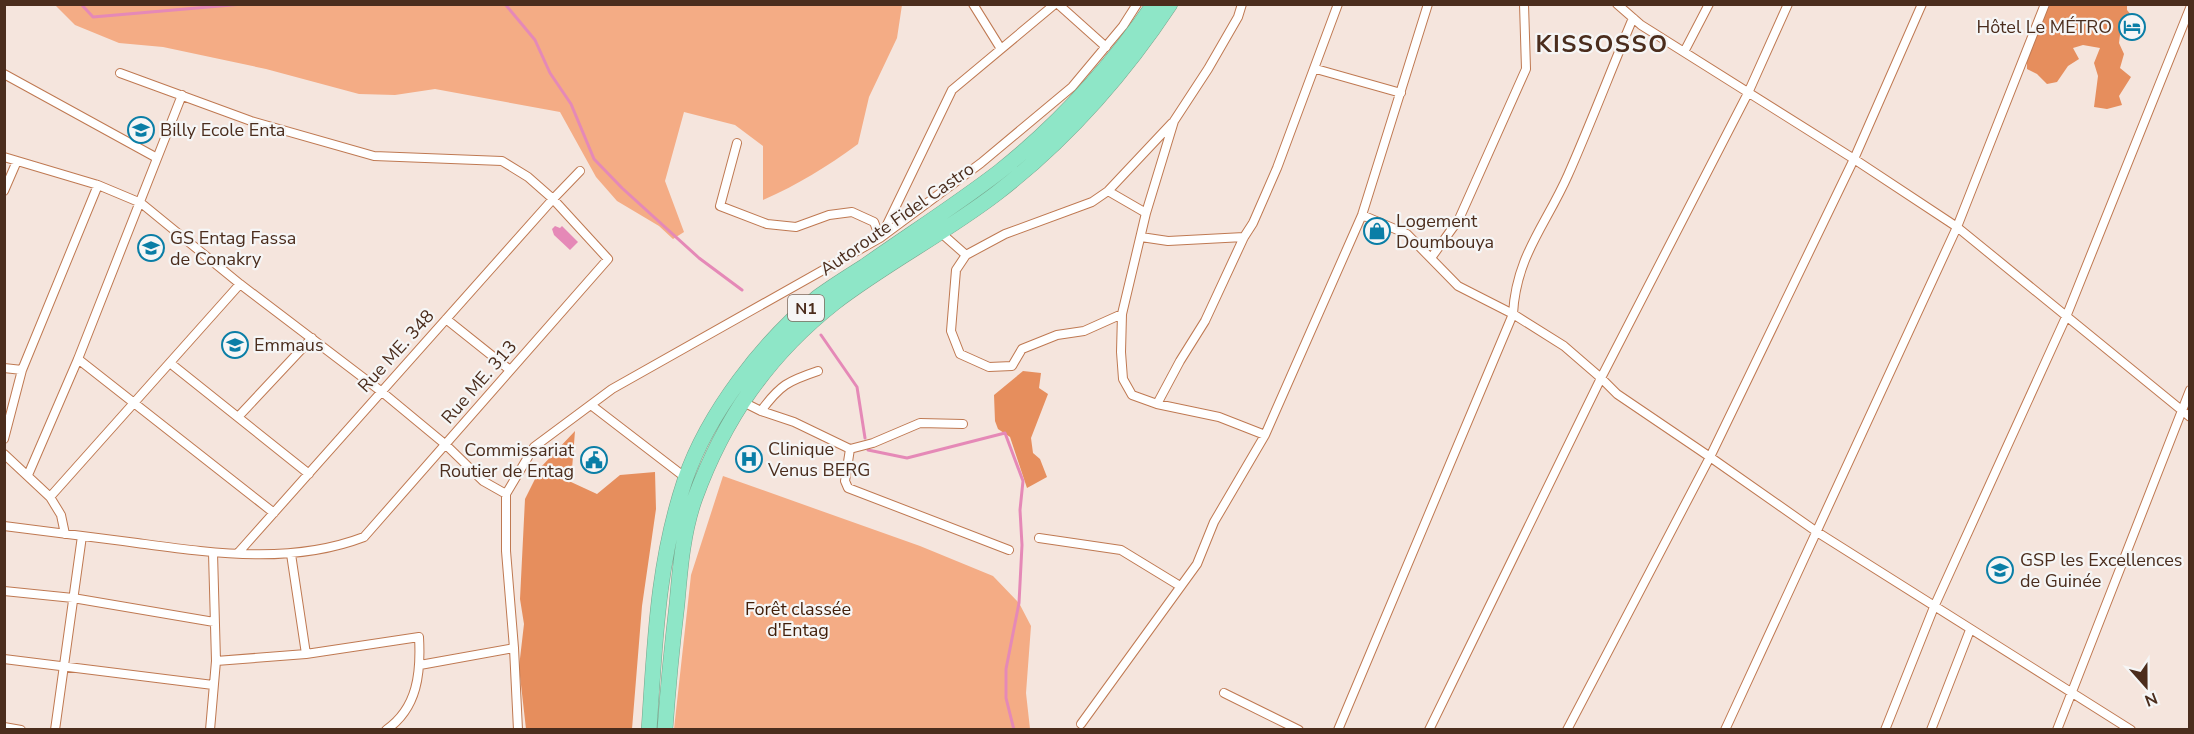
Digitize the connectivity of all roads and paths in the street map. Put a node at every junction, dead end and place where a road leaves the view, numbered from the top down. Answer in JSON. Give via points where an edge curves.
{"nodes":[{"id":1,"x":973,"y":4,"type":"edge"},
{"id":2,"x":1057,"y":4,"type":"edge"},
{"id":3,"x":1137,"y":4,"type":"edge"},
{"id":4,"x":1154,"y":4,"type":"edge"},
{"id":5,"x":1170,"y":4,"type":"edge"},
{"id":6,"x":1242,"y":4,"type":"edge"},
{"id":7,"x":1338,"y":4,"type":"edge"},
{"id":8,"x":1428,"y":4,"type":"edge"},
{"id":9,"x":1524,"y":4,"type":"edge"},
{"id":10,"x":1617,"y":4,"type":"edge"},
{"id":11,"x":1709,"y":4,"type":"edge"},
{"id":12,"x":1788,"y":4,"type":"edge"},
{"id":13,"x":1922,"y":4,"type":"edge"},
{"id":14,"x":2045,"y":4,"type":"edge"},
{"id":15,"x":2190,"y":8,"type":"edge"},
{"id":16,"x":1633,"y":18,"type":"junction"},
{"id":17,"x":1106,"y":47,"type":"junction"},
{"id":18,"x":1001,"y":49,"type":"junction"},
{"id":19,"x":1684,"y":52,"type":"junction"},
{"id":20,"x":1316,"y":69,"type":"junction"},
{"id":21,"x":120,"y":73,"type":"dead end"},
{"id":22,"x":4,"y":74,"type":"edge"},
{"id":23,"x":1401,"y":93,"type":"junction"},
{"id":24,"x":1748,"y":93,"type":"junction"},
{"id":25,"x":182,"y":95,"type":"junction"},
{"id":26,"x":1174,"y":121,"type":"junction"},
{"id":27,"x":737,"y":143,"type":"dead end"},
{"id":28,"x":4,"y":157,"type":"edge"},
{"id":29,"x":157,"y":158,"type":"junction"},
{"id":30,"x":1854,"y":159,"type":"junction"},
{"id":31,"x":16,"y":160,"type":"junction"},
{"id":32,"x":580,"y":171,"type":"dead end"},
{"id":33,"x":98,"y":185,"type":"junction"},
{"id":34,"x":4,"y":191,"type":"edge"},
{"id":35,"x":1108,"y":191,"type":"junction"},
{"id":36,"x":553,"y":200,"type":"junction"},
{"id":37,"x":141,"y":203,"type":"junction"},
{"id":38,"x":1146,"y":213,"type":"junction"},
{"id":39,"x":1362,"y":215,"type":"junction"},
{"id":40,"x":1957,"y":226,"type":"junction"},
{"id":41,"x":939,"y":232,"type":"junction"},
{"id":42,"x":1141,"y":237,"type":"junction"},
{"id":43,"x":1244,"y":237,"type":"junction"},
{"id":44,"x":884,"y":244,"type":"junction"},
{"id":45,"x":966,"y":255,"type":"junction"},
{"id":46,"x":1431,"y":258,"type":"junction"},
{"id":47,"x":240,"y":284,"type":"junction"},
{"id":48,"x":1122,"y":314,"type":"junction"},
{"id":49,"x":1513,"y":314,"type":"junction"},
{"id":50,"x":2066,"y":317,"type":"junction"},
{"id":51,"x":446,"y":320,"type":"junction"},
{"id":52,"x":312,"y":338,"type":"junction"},
{"id":53,"x":78,"y":359,"type":"junction"},
{"id":54,"x":170,"y":363,"type":"junction"},
{"id":55,"x":4,"y":368,"type":"edge"},
{"id":56,"x":22,"y":370,"type":"junction"},
{"id":57,"x":510,"y":370,"type":"junction"},
{"id":58,"x":818,"y":371,"type":"dead end"},
{"id":59,"x":1601,"y":378,"type":"junction"},
{"id":60,"x":2190,"y":390,"type":"edge"},
{"id":61,"x":382,"y":392,"type":"junction"},
{"id":62,"x":741,"y":401,"type":"junction"},
{"id":63,"x":134,"y":403,"type":"junction"},
{"id":64,"x":1157,"y":404,"type":"junction"},
{"id":65,"x":591,"y":405,"type":"junction"},
{"id":66,"x":761,"y":411,"type":"junction"},
{"id":67,"x":2182,"y":411,"type":"junction"},
{"id":68,"x":238,"y":417,"type":"junction"},
{"id":69,"x":2190,"y":417,"type":"edge"},
{"id":70,"x":963,"y":424,"type":"dead end"},
{"id":71,"x":1265,"y":435,"type":"junction"},
{"id":72,"x":4,"y":439,"type":"edge"},
{"id":73,"x":446,"y":445,"type":"junction"},
{"id":74,"x":850,"y":449,"type":"junction"},
{"id":75,"x":4,"y":454,"type":"edge"},
{"id":76,"x":1710,"y":457,"type":"junction"},
{"id":77,"x":309,"y":474,"type":"junction"},
{"id":78,"x":28,"y":475,"type":"junction"},
{"id":79,"x":686,"y":478,"type":"junction"},
{"id":80,"x":506,"y":494,"type":"junction"},
{"id":81,"x":50,"y":497,"type":"junction"},
{"id":82,"x":274,"y":513,"type":"junction"},
{"id":83,"x":4,"y":526,"type":"edge"},
{"id":84,"x":1816,"y":532,"type":"junction"},
{"id":85,"x":65,"y":534,"type":"junction"},
{"id":86,"x":82,"y":536,"type":"junction"},
{"id":87,"x":1039,"y":538,"type":"dead end"},
{"id":88,"x":1009,"y":550,"type":"dead end"},
{"id":89,"x":213,"y":553,"type":"junction"},
{"id":90,"x":238,"y":554,"type":"junction"},
{"id":91,"x":291,"y":554,"type":"junction"},
{"id":92,"x":1180,"y":586,"type":"junction"},
{"id":93,"x":4,"y":591,"type":"edge"},
{"id":94,"x":73,"y":598,"type":"junction"},
{"id":95,"x":1934,"y":607,"type":"junction"},
{"id":96,"x":214,"y":622,"type":"junction"},
{"id":97,"x":1970,"y":630,"type":"junction"},
{"id":98,"x":514,"y":648,"type":"junction"},
{"id":99,"x":306,"y":654,"type":"junction"},
{"id":100,"x":4,"y":659,"type":"edge"},
{"id":101,"x":216,"y":661,"type":"junction"},
{"id":102,"x":64,"y":665,"type":"junction"},
{"id":103,"x":420,"y":665,"type":"junction"},
{"id":104,"x":213,"y":685,"type":"junction"},
{"id":105,"x":1224,"y":693,"type":"dead end"},
{"id":106,"x":2070,"y":693,"type":"junction"},
{"id":107,"x":1081,"y":724,"type":"dead end"},
{"id":108,"x":4,"y":727,"type":"edge"},
{"id":109,"x":21,"y":729,"type":"edge"},
{"id":110,"x":55,"y":729,"type":"edge"},
{"id":111,"x":210,"y":729,"type":"edge"},
{"id":112,"x":387,"y":729,"type":"edge"},
{"id":113,"x":518,"y":729,"type":"edge"},
{"id":114,"x":650,"y":729,"type":"edge"},
{"id":115,"x":665,"y":729,"type":"edge"},
{"id":116,"x":1299,"y":729,"type":"edge"},
{"id":117,"x":1338,"y":729,"type":"edge"},
{"id":118,"x":1429,"y":729,"type":"edge"},
{"id":119,"x":1567,"y":729,"type":"edge"},
{"id":120,"x":1725,"y":729,"type":"edge"},
{"id":121,"x":1885,"y":729,"type":"edge"},
{"id":122,"x":1931,"y":729,"type":"edge"},
{"id":123,"x":2057,"y":729,"type":"edge"},
{"id":124,"x":2131,"y":729,"type":"edge"}],
"edges":[{"from":1,"to":18,"type":"street"},
{"from":2,"to":17,"type":"street"},
{"from":2,"to":18,"type":"street"},
{"from":3,"to":17,"type":"street"},
{"from":4,"to":44,"type":"highway","name":"Autoroute Fidel Castro","number":"N1","via":[[1093,84],[1037,139],[998,173]]},
{"from":5,"to":41,"type":"highway","name":"Autoroute Fidel Castro","number":"N1","via":[[1131,59],[1054,144],[995,194]]},
{"from":6,"to":26,"type":"street","via":[[1208,69]]},
{"from":7,"to":20,"type":"street"},
{"from":8,"to":23,"type":"street"},
{"from":9,"to":46,"type":"street","via":[[1526,69],[1459,219]]},
{"from":10,"to":16,"type":"street"},
{"from":11,"to":19,"type":"street"},
{"from":12,"to":24,"type":"street"},
{"from":13,"to":30,"type":"street"},
{"from":14,"to":40,"type":"street"},
{"from":15,"to":50,"type":"street"},
{"from":16,"to":19,"type":"street"},
{"from":16,"to":49,"type":"street","via":[[1567,177],[1525,255]]},
{"from":17,"to":44,"type":"street","via":[[1065,94]]},
{"from":18,"to":44,"type":"street","via":[[952,90]]},
{"from":19,"to":24,"type":"street"},
{"from":20,"to":23,"type":"street"},
{"from":20,"to":43,"type":"street","via":[[1277,168]]},
{"from":21,"to":25,"type":"street"},
{"from":22,"to":29,"type":"street"},
{"from":23,"to":39,"type":"street"},
{"from":24,"to":30,"type":"street"},
{"from":24,"to":59,"type":"street"},
{"from":25,"to":29,"type":"street"},
{"from":25,"to":36,"type":"street","via":[[251,121],[374,156],[501,161],[528,177]]},
{"from":26,"to":35,"type":"street"},
{"from":26,"to":38,"type":"street"},
{"from":27,"to":44,"type":"street","via":[[720,206],[767,224],[796,227],[829,215],[852,212],[874,222]]},
{"from":28,"to":31,"type":"street"},
{"from":29,"to":37,"type":"street"},
{"from":30,"to":40,"type":"street"},
{"from":30,"to":76,"type":"street"},
{"from":31,"to":33,"type":"street"},
{"from":31,"to":34,"type":"street"},
{"from":32,"to":36,"type":"street","name":"Rue ME. 348"},
{"from":33,"to":37,"type":"street"},
{"from":33,"to":56,"type":"street"},
{"from":35,"to":38,"type":"street"},
{"from":35,"to":45,"type":"street","via":[[1092,202],[1005,234]]},
{"from":36,"to":51,"type":"street","name":"Rue ME. 348"},
{"from":36,"to":57,"type":"street","name":"Rue ME. 313","via":[[608,259]]},
{"from":37,"to":47,"type":"street"},
{"from":37,"to":53,"type":"street"},
{"from":38,"to":42,"type":"street"},
{"from":39,"to":46,"type":"street","via":[[1407,234]]},
{"from":39,"to":71,"type":"street"},
{"from":40,"to":50,"type":"street"},
{"from":40,"to":84,"type":"street"},
{"from":41,"to":45,"type":"street"},
{"from":41,"to":62,"type":"highway","name":"Autoroute Fidel Castro","number":"N1","via":[[818,318],[760,375]]},
{"from":42,"to":43,"type":"street","via":[[1168,241]]},
{"from":42,"to":48,"type":"street"},
{"from":43,"to":64,"type":"street","via":[[1205,321]]},
{"from":44,"to":65,"type":"street","via":[[612,389]]},
{"from":44,"to":79,"type":"highway","name":"Autoroute Fidel Castro","number":"N1","via":[[768,345],[707,432]]},
{"from":45,"to":48,"type":"street","via":[[956,270],[951,331],[960,354],[989,367],[1012,366],[1022,349],[1058,335],[1084,331]]},
{"from":46,"to":49,"type":"street","via":[[1458,286]]},
{"from":47,"to":52,"type":"street"},
{"from":47,"to":54,"type":"street"},
{"from":48,"to":64,"type":"street","via":[[1123,379],[1132,395]]},
{"from":49,"to":59,"type":"street","via":[[1563,346]]},
{"from":49,"to":117,"type":"street"},
{"from":50,"to":67,"type":"street"},
{"from":50,"to":95,"type":"street"},
{"from":51,"to":57,"type":"street"},
{"from":51,"to":61,"type":"street","name":"Rue ME. 348"},
{"from":52,"to":61,"type":"street"},
{"from":52,"to":68,"type":"street"},
{"from":53,"to":63,"type":"street"},
{"from":53,"to":78,"type":"street"},
{"from":54,"to":63,"type":"street"},
{"from":54,"to":68,"type":"street"},
{"from":55,"to":56,"type":"street"},
{"from":56,"to":72,"type":"street"},
{"from":57,"to":73,"type":"street","name":"Rue ME. 313"},
{"from":58,"to":66,"type":"street","via":[[776,391]]},
{"from":59,"to":76,"type":"street","via":[[1617,394]]},
{"from":59,"to":118,"type":"street"},
{"from":60,"to":67,"type":"street"},
{"from":61,"to":73,"type":"street"},
{"from":61,"to":77,"type":"street","name":"Rue ME. 348"},
{"from":62,"to":66,"type":"street"},
{"from":62,"to":115,"type":"highway","name":"Autoroute Fidel Castro","number":"N1","via":[[716,448],[694,501],[687,530]]},
{"from":63,"to":81,"type":"street"},
{"from":63,"to":82,"type":"street"},
{"from":64,"to":71,"type":"street","via":[[1219,417]]},
{"from":65,"to":79,"type":"street"},
{"from":65,"to":80,"type":"street","via":[[534,447]]},
{"from":66,"to":74,"type":"street"},
{"from":67,"to":69,"type":"street"},
{"from":67,"to":106,"type":"street"},
{"from":68,"to":77,"type":"street"},
{"from":70,"to":74,"type":"street","via":[[920,423]]},
{"from":71,"to":92,"type":"street","via":[[1214,522],[1197,564]]},
{"from":73,"to":80,"type":"street","via":[[483,481]]},
{"from":73,"to":91,"type":"street","name":"Rue ME. 313","via":[[364,537]]},
{"from":74,"to":88,"type":"street","via":[[845,481],[848,488]]},
{"from":75,"to":78,"type":"street"},
{"from":76,"to":84,"type":"street"},
{"from":76,"to":119,"type":"street"},
{"from":77,"to":82,"type":"street","name":"Rue ME. 348"},
{"from":78,"to":81,"type":"street"},
{"from":79,"to":114,"type":"highway","name":"Autoroute Fidel Castro","number":"N1","via":[[668,538],[659,595]]},
{"from":80,"to":98,"type":"street"},
{"from":81,"to":85,"type":"street","via":[[61,515]]},
{"from":82,"to":90,"type":"street","name":"Rue ME. 348"},
{"from":83,"to":85,"type":"street","name":"Rue ME. 313"},
{"from":84,"to":95,"type":"street"},
{"from":84,"to":120,"type":"street"},
{"from":85,"to":86,"type":"street","name":"Rue ME. 313"},
{"from":86,"to":89,"type":"street","name":"Rue ME. 313"},
{"from":86,"to":94,"type":"street"},
{"from":87,"to":92,"type":"street","via":[[1121,550]]},
{"from":89,"to":90,"type":"street","name":"Rue ME. 313"},
{"from":89,"to":96,"type":"street"},
{"from":90,"to":91,"type":"street","name":"Rue ME. 313"},
{"from":91,"to":99,"type":"street"},
{"from":92,"to":107,"type":"street"},
{"from":93,"to":94,"type":"street"},
{"from":94,"to":96,"type":"street"},
{"from":94,"to":102,"type":"street"},
{"from":95,"to":97,"type":"street"},
{"from":95,"to":121,"type":"street"},
{"from":96,"to":101,"type":"street"},
{"from":97,"to":106,"type":"street"},
{"from":97,"to":122,"type":"street"},
{"from":98,"to":103,"type":"street"},
{"from":98,"to":113,"type":"street"},
{"from":99,"to":101,"type":"street"},
{"from":99,"to":103,"type":"street","via":[[419,637]]},
{"from":100,"to":102,"type":"street"},
{"from":101,"to":104,"type":"street"},
{"from":102,"to":104,"type":"street"},
{"from":102,"to":110,"type":"street"},
{"from":103,"to":112,"type":"street","via":[[416,690],[398,722]]},
{"from":104,"to":111,"type":"street"},
{"from":105,"to":116,"type":"street"},
{"from":106,"to":123,"type":"street"},
{"from":106,"to":124,"type":"street"},
{"from":108,"to":109,"type":"street"}]}
